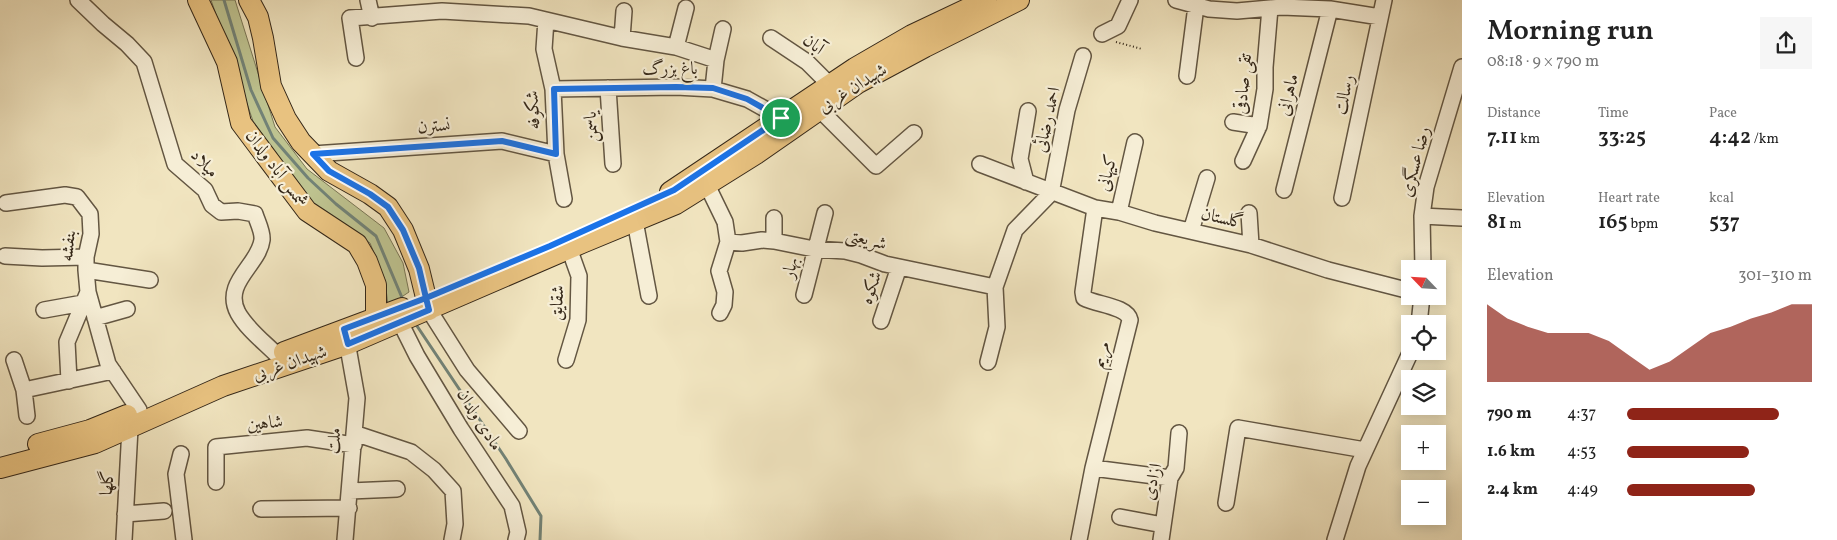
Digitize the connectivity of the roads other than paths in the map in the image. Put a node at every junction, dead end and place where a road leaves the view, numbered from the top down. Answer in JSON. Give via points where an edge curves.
{"nodes":[{"id":1,"x":78,"y":0,"type":"edge"},
{"id":2,"x":198,"y":0,"type":"edge"},
{"id":3,"x":249,"y":0,"type":"edge"},
{"id":4,"x":368,"y":0,"type":"edge"},
{"id":5,"x":986,"y":0,"type":"edge"},
{"id":6,"x":1019,"y":0,"type":"edge"},
{"id":7,"x":1130,"y":0,"type":"edge"},
{"id":8,"x":1176,"y":0,"type":"edge"},
{"id":9,"x":1384,"y":0,"type":"edge"},
{"id":10,"x":1196,"y":6,"type":"junction"},
{"id":11,"x":686,"y":8,"type":"dead end"},
{"id":12,"x":1270,"y":8,"type":"junction"},
{"id":13,"x":1330,"y":9,"type":"junction"},
{"id":14,"x":624,"y":11,"type":"dead end"},
{"id":15,"x":1380,"y":17,"type":"junction"},
{"id":16,"x":372,"y":18,"type":"junction"},
{"id":17,"x":546,"y":20,"type":"junction"},
{"id":18,"x":723,"y":29,"type":"dead end"},
{"id":19,"x":1102,"y":34,"type":"dead end"},
{"id":20,"x":622,"y":38,"type":"junction"},
{"id":21,"x":771,"y":38,"type":"dead end"},
{"id":22,"x":676,"y":48,"type":"junction"},
{"id":23,"x":1083,"y":56,"type":"dead end"},
{"id":24,"x":356,"y":58,"type":"dead end"},
{"id":25,"x":716,"y":60,"type":"junction"},
{"id":26,"x":1462,"y":67,"type":"edge"},
{"id":27,"x":1187,"y":76,"type":"dead end"},
{"id":28,"x":830,"y":85,"type":"junction"},
{"id":29,"x":608,"y":88,"type":"junction"},
{"id":30,"x":713,"y":88,"type":"junction"},
{"id":31,"x":554,"y":89,"type":"junction"},
{"id":32,"x":820,"y":110,"type":"junction"},
{"id":33,"x":1028,"y":111,"type":"dead end"},
{"id":34,"x":781,"y":118,"type":"junction"},
{"id":35,"x":1233,"y":122,"type":"dead end"},
{"id":36,"x":1259,"y":126,"type":"junction"},
{"id":37,"x":914,"y":133,"type":"dead end"},
{"id":38,"x":1135,"y":142,"type":"dead end"},
{"id":39,"x":313,"y":154,"type":"junction"},
{"id":40,"x":556,"y":154,"type":"junction"},
{"id":41,"x":1244,"y":161,"type":"dead end"},
{"id":42,"x":613,"y":164,"type":"dead end"},
{"id":43,"x":980,"y":164,"type":"dead end"},
{"id":44,"x":1207,"y":178,"type":"dead end"},
{"id":45,"x":1026,"y":182,"type":"junction"},
{"id":46,"x":707,"y":185,"type":"junction"},
{"id":47,"x":1284,"y":190,"type":"dead end"},
{"id":48,"x":1051,"y":193,"type":"junction"},
{"id":49,"x":564,"y":198,"type":"dead end"},
{"id":50,"x":1342,"y":198,"type":"dead end"},
{"id":51,"x":6,"y":203,"type":"dead end"},
{"id":52,"x":1095,"y":208,"type":"junction"},
{"id":53,"x":1119,"y":212,"type":"junction"},
{"id":54,"x":825,"y":213,"type":"dead end"},
{"id":55,"x":1249,"y":214,"type":"dead end"},
{"id":56,"x":1422,"y":216,"type":"junction"},
{"id":57,"x":774,"y":218,"type":"dead end"},
{"id":58,"x":1462,"y":218,"type":"edge"},
{"id":59,"x":635,"y":221,"type":"junction"},
{"id":60,"x":1191,"y":231,"type":"junction"},
{"id":61,"x":774,"y":241,"type":"junction"},
{"id":62,"x":728,"y":242,"type":"junction"},
{"id":63,"x":1251,"y":245,"type":"junction"},
{"id":64,"x":569,"y":248,"type":"junction"},
{"id":65,"x":814,"y":249,"type":"junction"},
{"id":66,"x":4,"y":256,"type":"dead end"},
{"id":67,"x":1423,"y":260,"type":"edge"},
{"id":68,"x":86,"y":264,"type":"junction"},
{"id":69,"x":899,"y":267,"type":"junction"},
{"id":70,"x":150,"y":280,"type":"dead end"},
{"id":71,"x":995,"y":286,"type":"junction"},
{"id":72,"x":1401,"y":289,"type":"edge"},
{"id":73,"x":804,"y":295,"type":"dead end"},
{"id":74,"x":649,"y":296,"type":"dead end"},
{"id":75,"x":86,"y":298,"type":"junction"},
{"id":76,"x":428,"y":304,"type":"junction"},
{"id":77,"x":44,"y":310,"type":"dead end"},
{"id":78,"x":127,"y":310,"type":"dead end"},
{"id":79,"x":720,"y":313,"type":"dead end"},
{"id":80,"x":376,"y":317,"type":"junction"},
{"id":81,"x":95,"y":318,"type":"junction"},
{"id":82,"x":881,"y":321,"type":"dead end"},
{"id":83,"x":400,"y":322,"type":"junction"},
{"id":84,"x":346,"y":337,"type":"junction"},
{"id":85,"x":277,"y":355,"type":"junction"},
{"id":86,"x":14,"y":360,"type":"dead end"},
{"id":87,"x":566,"y":360,"type":"dead end"},
{"id":88,"x":1407,"y":360,"type":"edge"},
{"id":89,"x":988,"y":362,"type":"dead end"},
{"id":90,"x":113,"y":371,"type":"junction"},
{"id":91,"x":69,"y":381,"type":"junction"},
{"id":92,"x":24,"y":390,"type":"junction"},
{"id":93,"x":139,"y":410,"type":"junction"},
{"id":94,"x":27,"y":416,"type":"dead end"},
{"id":95,"x":130,"y":428,"type":"junction"},
{"id":96,"x":518,"y":431,"type":"dead end"},
{"id":97,"x":1179,"y":433,"type":"dead end"},
{"id":98,"x":354,"y":439,"type":"junction"},
{"id":99,"x":1365,"y":450,"type":"junction"},
{"id":100,"x":0,"y":454,"type":"edge"},
{"id":101,"x":181,"y":454,"type":"dead end"},
{"id":102,"x":0,"y":468,"type":"edge"},
{"id":103,"x":1093,"y":468,"type":"junction"},
{"id":104,"x":1170,"y":478,"type":"junction"},
{"id":105,"x":216,"y":482,"type":"dead end"},
{"id":106,"x":397,"y":489,"type":"dead end"},
{"id":107,"x":350,"y":491,"type":"junction"},
{"id":108,"x":1226,"y":503,"type":"dead end"},
{"id":109,"x":348,"y":508,"type":"junction"},
{"id":110,"x":262,"y":509,"type":"dead end"},
{"id":111,"x":164,"y":512,"type":"dead end"},
{"id":112,"x":125,"y":514,"type":"junction"},
{"id":113,"x":1120,"y":517,"type":"dead end"},
{"id":114,"x":1162,"y":532,"type":"edge"},
{"id":115,"x":124,"y":540,"type":"edge"},
{"id":116,"x":184,"y":540,"type":"edge"},
{"id":117,"x":345,"y":540,"type":"edge"},
{"id":118,"x":452,"y":540,"type":"edge"},
{"id":119,"x":516,"y":540,"type":"edge"},
{"id":120,"x":1079,"y":540,"type":"edge"},
{"id":121,"x":1336,"y":540,"type":"edge"}],
"edges":[{"from":1,"to":85,"type":"street","name":"میلاد","via":[[144,62],[175,164],[205,190],[212,205],[221,212],[255,214],[262,238],[257,256],[240,278],[234,295],[237,311],[245,324]]},
{"from":2,"to":80,"type":"main road","name":"شمس آباد ولدان","via":[[227,62],[241,123],[307,211],[357,244],[376,285]]},
{"from":3,"to":39,"type":"main road","via":[[258,17],[271,86],[286,119]]},
{"from":4,"to":16,"type":"street"},
{"from":5,"to":28,"type":"main road","name":"شهیدان غربی","via":[[912,35]]},
{"from":6,"to":32,"type":"main road","name":"شهیدان غربی","via":[[858,83]]},
{"from":7,"to":19,"type":"street","via":[[1118,26]]},
{"from":8,"to":10,"type":"street"},
{"from":9,"to":15,"type":"street","name":"رسالت"},
{"from":10,"to":12,"type":"street","via":[[1237,11]]},
{"from":10,"to":27,"type":"street"},
{"from":11,"to":22,"type":"street"},
{"from":12,"to":13,"type":"street"},
{"from":12,"to":36,"type":"street","name":"تقی صادقی","via":[[1265,89]]},
{"from":13,"to":15,"type":"street"},
{"from":13,"to":47,"type":"street","name":"ماهرانی"},
{"from":14,"to":20,"type":"street"},
{"from":15,"to":50,"type":"street","name":"رسالت"},
{"from":16,"to":17,"type":"street","via":[[442,11]]},
{"from":16,"to":24,"type":"street","via":[[350,18]]},
{"from":17,"to":20,"type":"street"},
{"from":17,"to":31,"type":"street","name":"شکوفه","via":[[544,49]]},
{"from":18,"to":25,"type":"street"},
{"from":20,"to":22,"type":"street"},
{"from":21,"to":28,"type":"street","name":"آبان","via":[[807,62]]},
{"from":22,"to":25,"type":"street"},
{"from":23,"to":48,"type":"street","name":"احمد رضائی","via":[[1067,110]]},
{"from":25,"to":30,"type":"street"},
{"from":26,"to":56,"type":"street","name":"رضا عسگری","via":[[1426,187]]},
{"from":28,"to":34,"type":"main road","name":"شهیدان غربی"},
{"from":29,"to":30,"type":"street","name":"باغ بزرگ"},
{"from":29,"to":31,"type":"street","name":"باغ بزرگ"},
{"from":29,"to":42,"type":"street","name":"یاسمن"},
{"from":30,"to":34,"type":"street","name":"باغ بزرگ","via":[[747,99]]},
{"from":31,"to":40,"type":"street","name":"شکوفه"},
{"from":32,"to":37,"type":"street","via":[[876,166]]},
{"from":32,"to":46,"type":"main road","name":"شهیدان غربی"},
{"from":33,"to":45,"type":"street","via":[[1020,159]]},
{"from":34,"to":76,"type":"main road","name":"شهیدان غربی","via":[[674,190]]},
{"from":35,"to":36,"type":"street"},
{"from":36,"to":41,"type":"street","name":"تقی صادقی"},
{"from":38,"to":53,"type":"street","name":"کیهانی"},
{"from":39,"to":40,"type":"street","name":"نسترن","via":[[502,141]]},
{"from":39,"to":76,"type":"main road","via":[[329,171],[388,207],[403,230],[419,268]]},
{"from":40,"to":49,"type":"street","name":"شکوفه"},
{"from":43,"to":45,"type":"street","name":"گلستان"},
{"from":44,"to":60,"type":"street"},
{"from":45,"to":48,"type":"street","name":"گلستان"},
{"from":46,"to":59,"type":"main road","name":"شهیدان غربی","via":[[676,204]]},
{"from":46,"to":62,"type":"street","via":[[725,222]]},
{"from":48,"to":52,"type":"street","name":"گلستان"},
{"from":48,"to":71,"type":"street","via":[[1015,230]]},
{"from":51,"to":68,"type":"street","name":"بنفشه","via":[[65,195],[77,197],[90,214],[91,234]]},
{"from":52,"to":53,"type":"street","name":"گلستان"},
{"from":52,"to":103,"type":"street","name":"مریم","via":[[1084,298],[1122,310],[1130,320]]},
{"from":53,"to":60,"type":"street","name":"گلستان"},
{"from":54,"to":65,"type":"street","name":"بهار"},
{"from":55,"to":63,"type":"street"},
{"from":56,"to":58,"type":"street"},
{"from":56,"to":67,"type":"street","name":"رضا عسگری"},
{"from":57,"to":61,"type":"street"},
{"from":59,"to":64,"type":"main road","name":"شهیدان غربی"},
{"from":59,"to":74,"type":"street"},
{"from":60,"to":63,"type":"street","name":"گلستان"},
{"from":61,"to":62,"type":"street","name":"شریعتی"},
{"from":61,"to":65,"type":"street","name":"شریعتی"},
{"from":62,"to":79,"type":"street","via":[[719,271],[725,292]]},
{"from":63,"to":72,"type":"street","name":"گلستان"},
{"from":64,"to":76,"type":"main road","name":"شهیدان غربی"},
{"from":64,"to":87,"type":"street","name":"شقایق","via":[[579,276],[578,320]]},
{"from":65,"to":69,"type":"street","name":"شریعتی","via":[[861,255]]},
{"from":65,"to":73,"type":"street","name":"بهار"},
{"from":66,"to":68,"type":"street"},
{"from":68,"to":70,"type":"street"},
{"from":68,"to":75,"type":"street","name":"بنفشه"},
{"from":69,"to":71,"type":"street","name":"شریعتی"},
{"from":69,"to":82,"type":"street","name":"شکوه"},
{"from":71,"to":89,"type":"street","via":[[997,327]]},
{"from":75,"to":77,"type":"street"},
{"from":75,"to":81,"type":"street","name":"بنفشه"},
{"from":75,"to":91,"type":"street","via":[[66,342]]},
{"from":76,"to":80,"type":"main road","name":"شهیدان غربی"},
{"from":76,"to":83,"type":"main road","name":"شهیدان غربی"},
{"from":76,"to":96,"type":"street","via":[[467,370]]},
{"from":78,"to":81,"type":"street"},
{"from":80,"to":84,"type":"main road","name":"شهیدان غربی"},
{"from":81,"to":90,"type":"street","name":"بنفشه"},
{"from":83,"to":84,"type":"main road","name":"شهیدان غربی"},
{"from":83,"to":119,"type":"street","name":"مادی ولدان","via":[[461,429],[512,506],[518,532]]},
{"from":84,"to":85,"type":"main road","name":"شهیدان غربی"},
{"from":84,"to":95,"type":"main road","name":"شهیدان غربی","via":[[223,386]]},
{"from":84,"to":98,"type":"street","name":"ملت","via":[[357,398]]},
{"from":85,"to":93,"type":"main road","name":"شهیدان غربی"},
{"from":86,"to":92,"type":"street"},
{"from":88,"to":99,"type":"street"},
{"from":90,"to":91,"type":"street"},
{"from":90,"to":93,"type":"street","name":"بنفشه"},
{"from":91,"to":92,"type":"street"},
{"from":92,"to":94,"type":"street"},
{"from":93,"to":100,"type":"main road","name":"شهیدان غربی","via":[[90,430]]},
{"from":95,"to":102,"type":"main road","name":"شهیدان غربی","via":[[95,443]]},
{"from":95,"to":112,"type":"street","name":"گلها"},
{"from":97,"to":104,"type":"street","name":"ازادی","via":[[1176,468]]},
{"from":98,"to":105,"type":"street","name":"شاهین","via":[[307,438],[216,448]]},
{"from":98,"to":107,"type":"street","name":"ملت"},
{"from":98,"to":118,"type":"street","via":[[411,452],[434,470],[453,491],[455,524]]},
{"from":99,"to":108,"type":"street","via":[[1238,428]]},
{"from":99,"to":121,"type":"street"},
{"from":101,"to":116,"type":"street","via":[[176,474]]},
{"from":103,"to":104,"type":"street"},
{"from":103,"to":120,"type":"street","name":"مریم"},
{"from":104,"to":114,"type":"street","name":"ازادی"},
{"from":106,"to":107,"type":"street"},
{"from":107,"to":109,"type":"street","name":"ملت"},
{"from":109,"to":110,"type":"street"},
{"from":109,"to":117,"type":"street","name":"ملت"},
{"from":111,"to":112,"type":"street"},
{"from":112,"to":115,"type":"street","name":"گلها"},
{"from":113,"to":114,"type":"street"}]}
